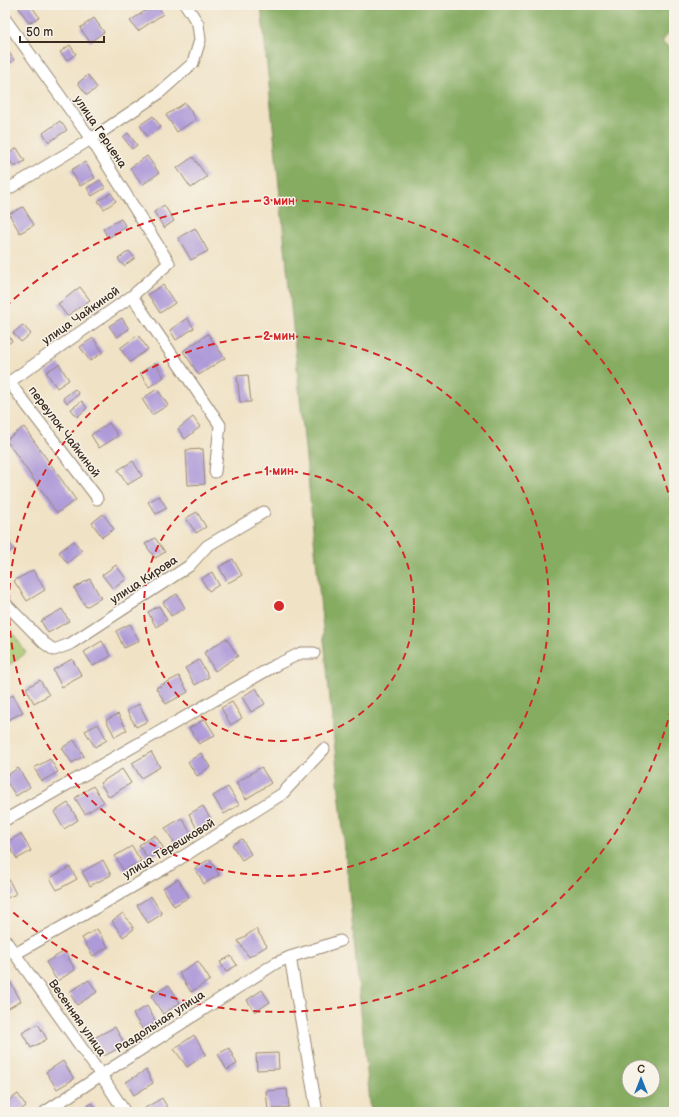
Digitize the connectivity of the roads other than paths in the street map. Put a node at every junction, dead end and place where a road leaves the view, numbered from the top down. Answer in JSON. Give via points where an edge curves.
{"nodes":[{"id":1,"x":186,"y":5,"type":"edge"},
{"id":2,"x":5,"y":19,"type":"edge"},
{"id":3,"x":91,"y":140,"type":"junction"},
{"id":4,"x":5,"y":191,"type":"edge"},
{"id":5,"x":169,"y":263,"type":"joint"},
{"id":6,"x":132,"y":296,"type":"junction"},
{"id":7,"x":7,"y":384,"type":"edge"},
{"id":8,"x":215,"y":472,"type":"dead end"},
{"id":9,"x":97,"y":499,"type":"dead end"},
{"id":10,"x":264,"y":512,"type":"dead end"},
{"id":11,"x":6,"y":606,"type":"edge"},
{"id":12,"x":314,"y":653,"type":"dead end"},
{"id":13,"x":324,"y":749,"type":"dead end"},
{"id":14,"x":5,"y":820,"type":"edge"},
{"id":15,"x":5,"y":940,"type":"edge"},
{"id":16,"x":340,"y":941,"type":"dead end"},
{"id":17,"x":15,"y":954,"type":"junction"},
{"id":18,"x":290,"y":957,"type":"junction"},
{"id":19,"x":101,"y":1075,"type":"junction"},
{"id":20,"x":46,"y":1112,"type":"edge"},
{"id":21,"x":125,"y":1112,"type":"edge"},
{"id":22,"x":317,"y":1112,"type":"edge"}],
"edges":[{"from":1,"to":3,"type":"street","via":[[198,24],[200,40],[193,63],[158,94]]},
{"from":2,"to":3,"type":"street","name":"улица Герцена"},
{"from":3,"to":4,"type":"street"},
{"from":3,"to":5,"type":"street","name":"улица Герцена"},
{"from":5,"to":6,"type":"street","name":"улица Чайкиной"},
{"from":6,"to":7,"type":"street","name":"улица Чайкиной"},
{"from":6,"to":8,"type":"street","via":[[220,425]]},
{"from":7,"to":9,"type":"street","name":"переулок Чайкиной"},
{"from":10,"to":11,"type":"street","name":"улица Кирова","via":[[207,546],[189,566],[70,644],[54,650]]},
{"from":12,"to":14,"type":"street","via":[[301,653],[276,665]]},
{"from":13,"to":17,"type":"street","name":"улица Терешковой","via":[[282,794],[165,868]]},
{"from":15,"to":17,"type":"street","name":"Весенняя улица"},
{"from":16,"to":18,"type":"street","name":"Раздольная улица"},
{"from":17,"to":19,"type":"street","name":"Весенняя улица"},
{"from":18,"to":19,"type":"street","name":"Раздольная улица","via":[[276,962]]},
{"from":18,"to":22,"type":"street"},
{"from":19,"to":20,"type":"street","name":"Раздольная улица"},
{"from":19,"to":21,"type":"street","name":"Весенняя улица"}]}
